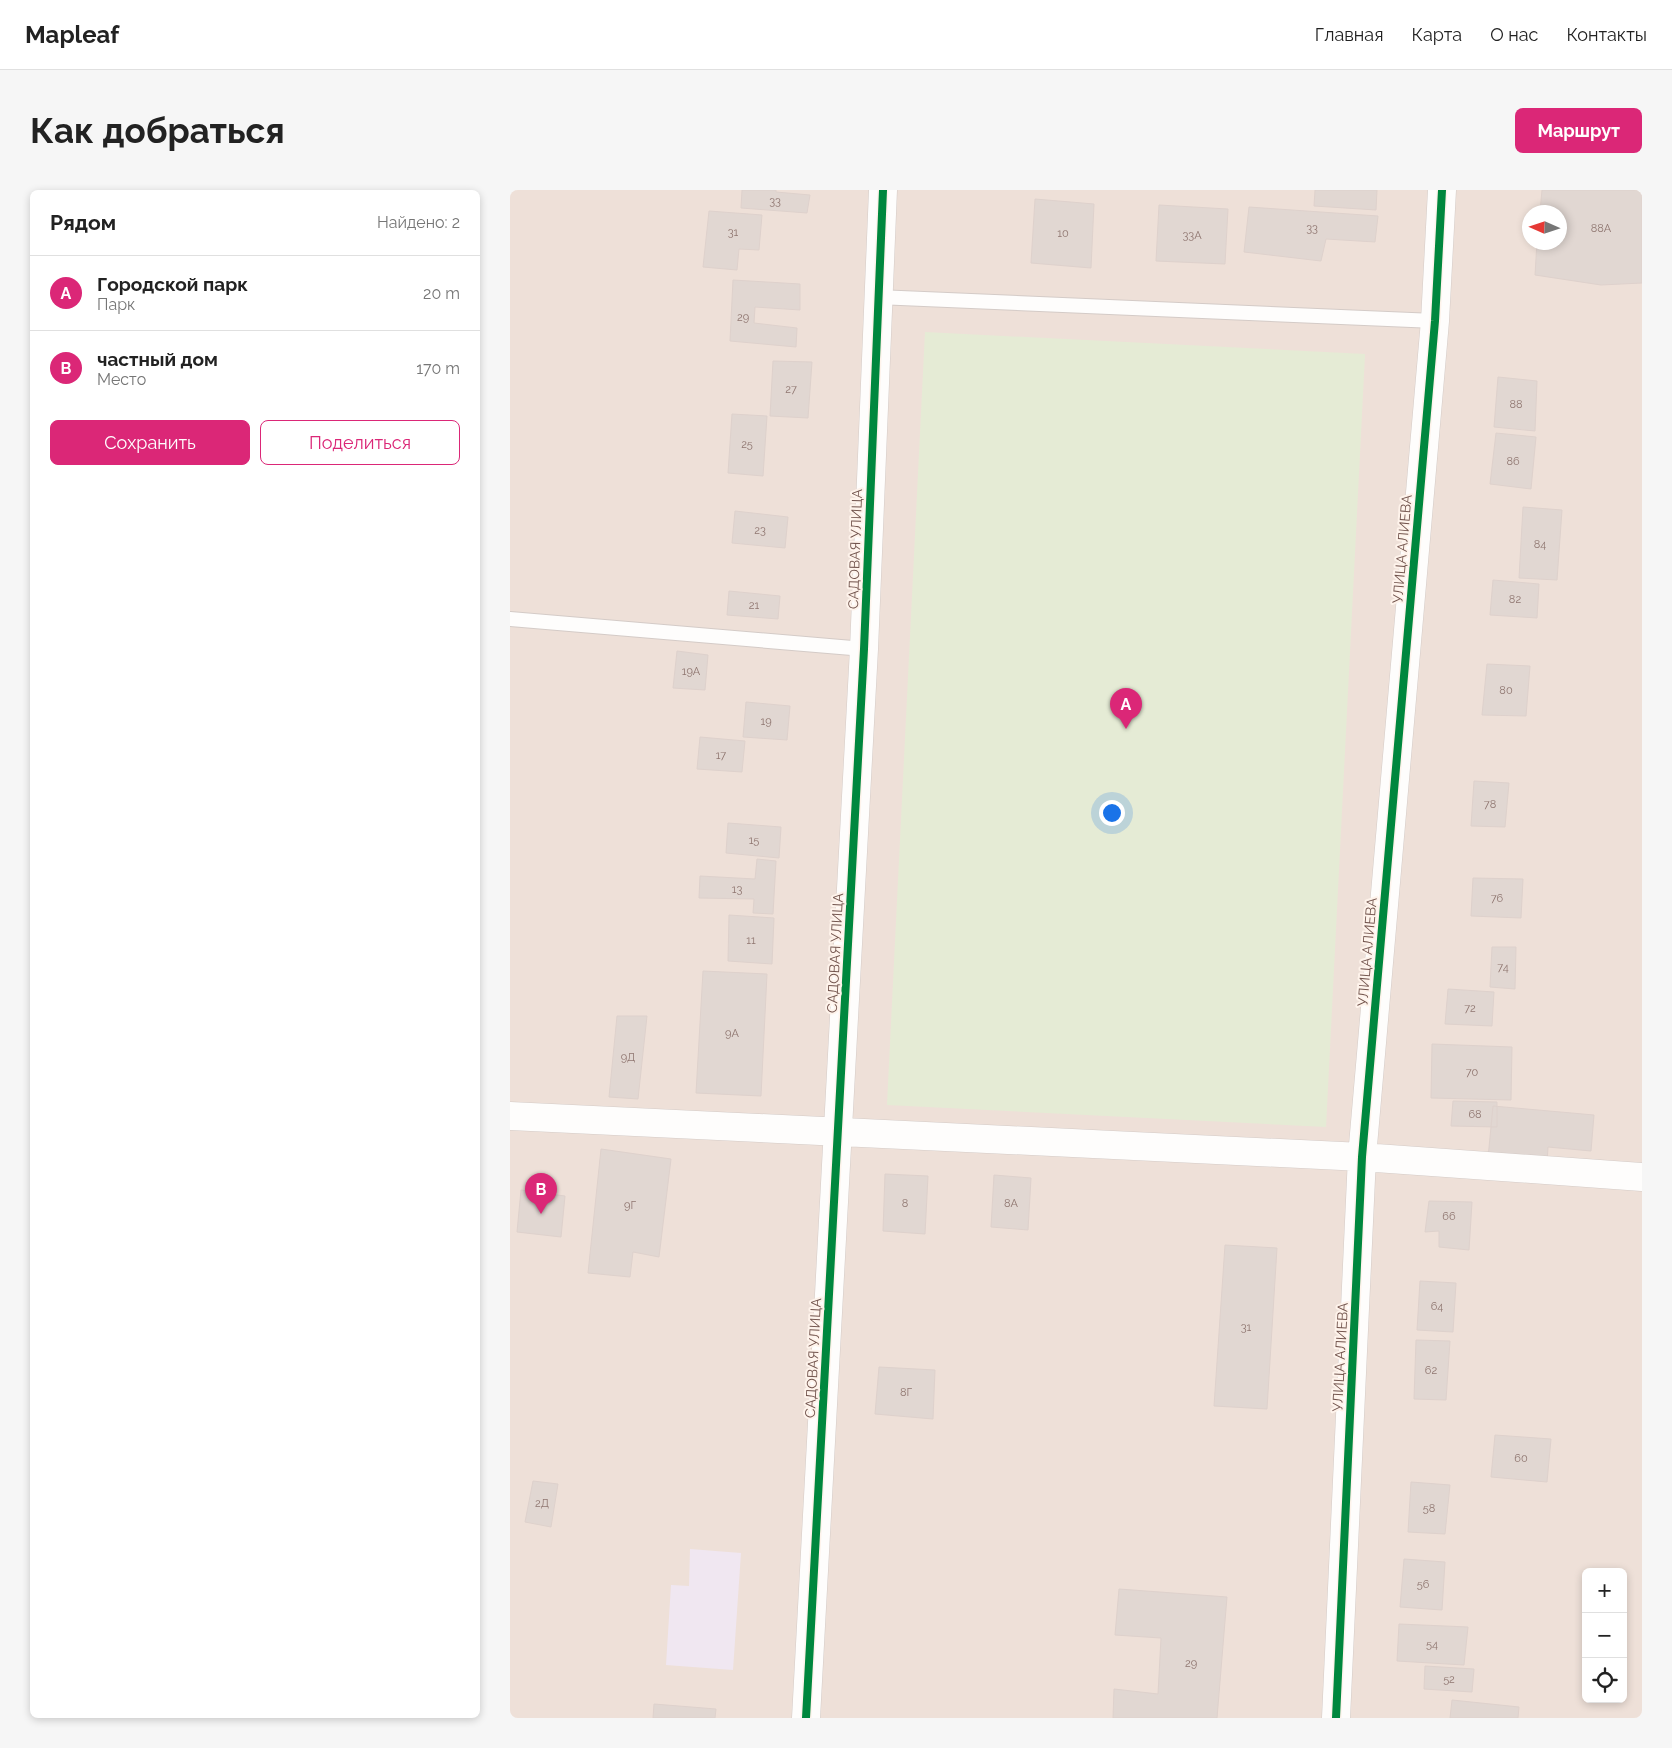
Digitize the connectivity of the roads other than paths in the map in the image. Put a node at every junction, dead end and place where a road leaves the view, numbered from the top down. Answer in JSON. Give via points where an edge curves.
{"nodes":[{"id":1,"x":883,"y":190,"type":"edge"},
{"id":2,"x":1442,"y":190,"type":"edge"},
{"id":3,"x":877,"y":297,"type":"junction"},
{"id":4,"x":1435,"y":322,"type":"junction"},
{"id":5,"x":510,"y":619,"type":"edge"},
{"id":6,"x":864,"y":649,"type":"junction"},
{"id":7,"x":510,"y":1116,"type":"edge"},
{"id":8,"x":838,"y":1132,"type":"junction"},
{"id":9,"x":1362,"y":1158,"type":"junction"},
{"id":10,"x":1642,"y":1178,"type":"edge"},
{"id":11,"x":806,"y":1718,"type":"edge"},
{"id":12,"x":1336,"y":1718,"type":"edge"}],
"edges":[{"from":1,"to":3,"type":"street","name":"САДОВАЯ УЛИЦА"},
{"from":2,"to":4,"type":"street","name":"УЛИЦА АЛИЕВА"},
{"from":3,"to":4,"type":"lane"},
{"from":3,"to":6,"type":"street","name":"САДОВАЯ УЛИЦА"},
{"from":4,"to":9,"type":"street","name":"УЛИЦА АЛИЕВА"},
{"from":5,"to":6,"type":"lane"},
{"from":6,"to":8,"type":"street","name":"САДОВАЯ УЛИЦА"},
{"from":7,"to":8,"type":"street"},
{"from":8,"to":9,"type":"street"},
{"from":8,"to":11,"type":"street","name":"САДОВАЯ УЛИЦА"},
{"from":9,"to":10,"type":"street"},
{"from":9,"to":12,"type":"street","name":"УЛИЦА АЛИЕВА"}]}
